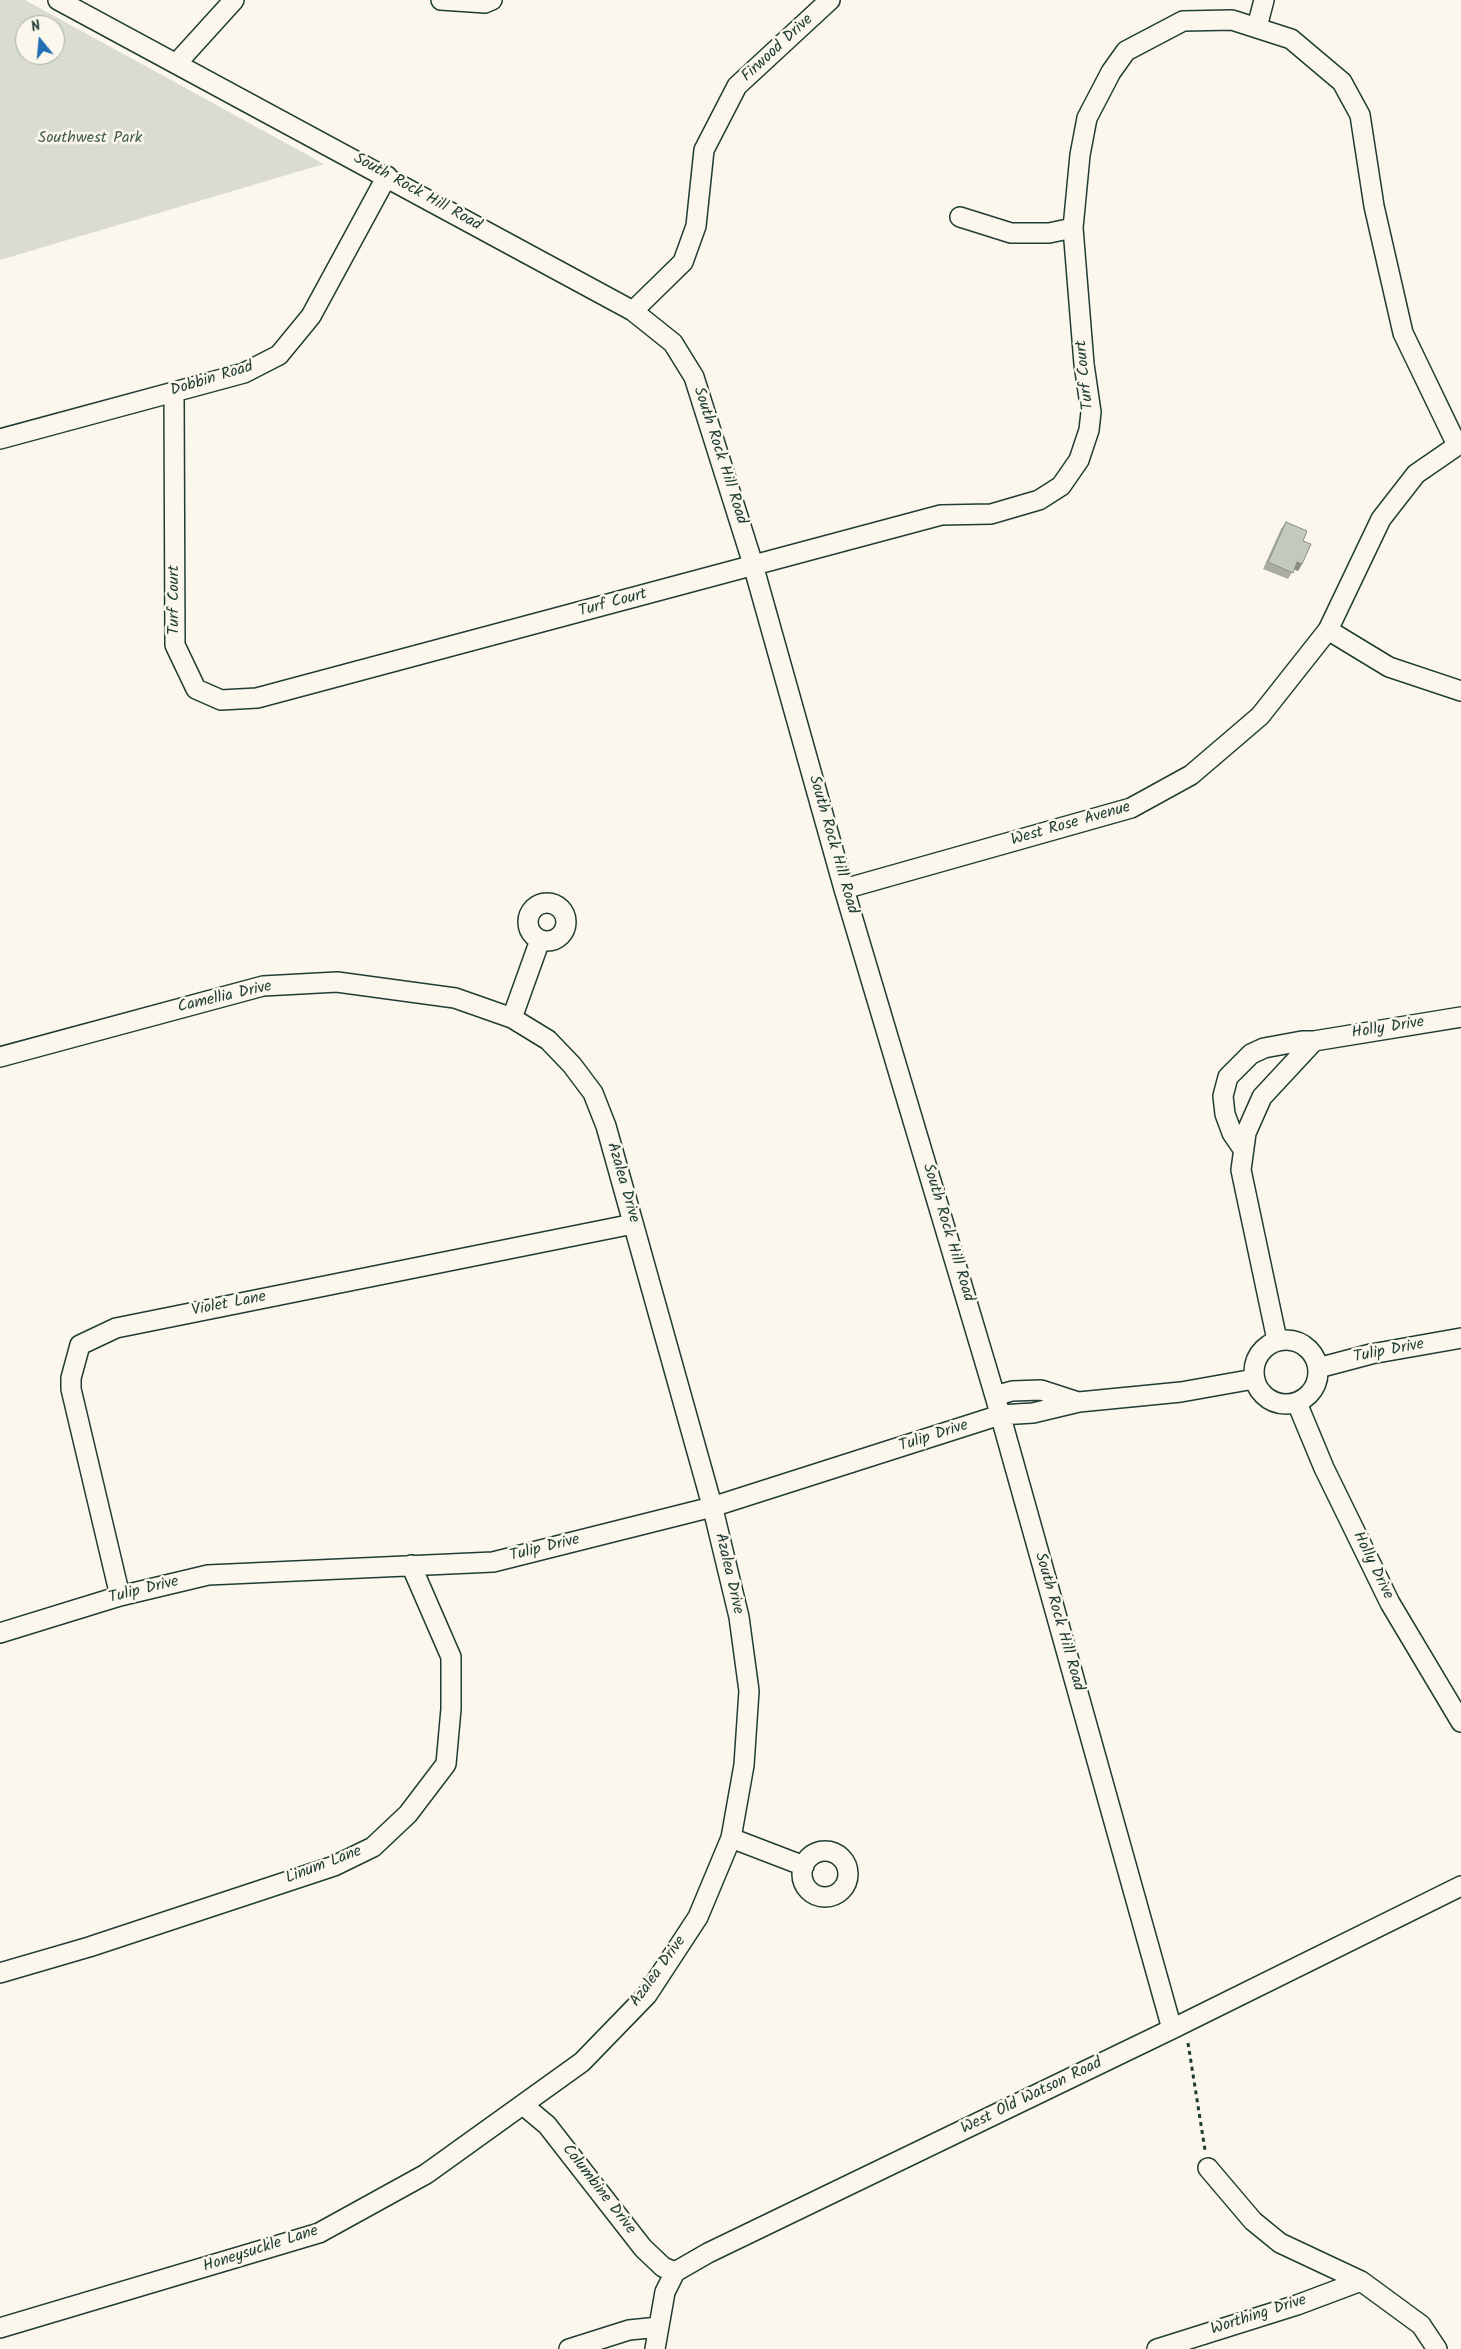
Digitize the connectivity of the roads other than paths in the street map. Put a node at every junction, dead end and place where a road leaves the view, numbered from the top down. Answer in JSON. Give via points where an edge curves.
{"nodes":[{"id":1,"x":58,"y":0,"type":"edge"},
{"id":2,"x":234,"y":0,"type":"edge"},
{"id":3,"x":441,"y":0,"type":"edge"},
{"id":4,"x":492,"y":0,"type":"edge"},
{"id":5,"x":830,"y":0,"type":"edge"},
{"id":6,"x":1264,"y":0,"type":"edge"},
{"id":7,"x":1256,"y":27,"type":"junction"},
{"id":8,"x":176,"y":64,"type":"junction"},
{"id":9,"x":387,"y":176,"type":"junction"},
{"id":10,"x":960,"y":217,"type":"dead end"},
{"id":11,"x":1073,"y":228,"type":"junction"},
{"id":12,"x":633,"y":311,"type":"junction"},
{"id":13,"x":174,"y":392,"type":"junction"},
{"id":14,"x":0,"y":439,"type":"edge"},
{"id":15,"x":1459,"y":444,"type":"edge"},
{"id":16,"x":753,"y":566,"type":"junction"},
{"id":17,"x":1328,"y":630,"type":"junction"},
{"id":18,"x":1461,"y":691,"type":"edge"},
{"id":19,"x":844,"y":890,"type":"junction"},
{"id":20,"x":540,"y":940,"type":"dead end"},
{"id":21,"x":1461,"y":1017,"type":"edge"},
{"id":22,"x":512,"y":1018,"type":"junction"},
{"id":23,"x":1314,"y":1041,"type":"junction"},
{"id":24,"x":0,"y":1057,"type":"edge"},
{"id":25,"x":1244,"y":1149,"type":"junction"},
{"id":26,"x":633,"y":1224,"type":"junction"},
{"id":27,"x":1461,"y":1338,"type":"edge"},
{"id":28,"x":1277,"y":1340,"type":"junction"},
{"id":29,"x":1318,"y":1368,"type":"junction"},
{"id":30,"x":1254,"y":1379,"type":"junction"},
{"id":31,"x":995,"y":1396,"type":"junction"},
{"id":32,"x":1079,"y":1402,"type":"junction"},
{"id":33,"x":1297,"y":1402,"type":"junction"},
{"id":34,"x":1000,"y":1415,"type":"junction"},
{"id":35,"x":712,"y":1508,"type":"junction"},
{"id":36,"x":411,"y":1565,"type":"junction"},
{"id":37,"x":120,"y":1596,"type":"junction"},
{"id":38,"x":0,"y":1633,"type":"edge"},
{"id":39,"x":1461,"y":1722,"type":"edge"},
{"id":40,"x":731,"y":1838,"type":"junction"},
{"id":41,"x":804,"y":1866,"type":"dead end"},
{"id":42,"x":1461,"y":1886,"type":"edge"},
{"id":43,"x":0,"y":1973,"type":"edge"},
{"id":44,"x":1178,"y":2026,"type":"junction"},
{"id":45,"x":523,"y":2105,"type":"junction"},
{"id":46,"x":1208,"y":2168,"type":"road end"},
{"id":47,"x":675,"y":2272,"type":"junction"},
{"id":48,"x":1361,"y":2281,"type":"junction"},
{"id":49,"x":659,"y":2327,"type":"junction"},
{"id":50,"x":0,"y":2328,"type":"edge"},
{"id":51,"x":569,"y":2349,"type":"edge"},
{"id":52,"x":655,"y":2349,"type":"edge"},
{"id":53,"x":1157,"y":2349,"type":"edge"},
{"id":54,"x":1437,"y":2349,"type":"edge"}],
"edges":[{"from":1,"to":8,"type":"street","name":"South Rock Hill Road"},
{"from":2,"to":8,"type":"street"},
{"from":3,"to":4,"type":"street","via":[[484,3]]},
{"from":5,"to":12,"type":"street","name":"Firwood Drive","via":[[737,86],[704,150],[696,226],[683,262]]},
{"from":6,"to":7,"type":"street"},
{"from":7,"to":11,"type":"street","name":"Turf Court","via":[[1232,20],[1183,21],[1126,51],[1087,118]]},
{"from":7,"to":15,"type":"street","name":"Turf Court","via":[[1291,39],[1342,82],[1360,115],[1374,206],[1403,333]]},
{"from":8,"to":9,"type":"street","name":"South Rock Hill Road"},
{"from":9,"to":12,"type":"street","name":"South Rock Hill Road"},
{"from":9,"to":13,"type":"street","name":"Dobbin Road","via":[[311,316],[279,355],[244,373]]},
{"from":10,"to":11,"type":"street","via":[[1011,233],[1049,233]]},
{"from":11,"to":16,"type":"street","name":"Turf Court","via":[[1091,412],[1079,460],[1062,486],[1039,500],[991,514],[941,516]]},
{"from":12,"to":16,"type":"street","name":"South Rock Hill Road","via":[[673,344],[694,377]]},
{"from":13,"to":14,"type":"street","name":"Dobbin Road"},
{"from":13,"to":16,"type":"street","name":"Turf Court","via":[[176,645],[196,689],[221,700],[256,698]]},
{"from":15,"to":17,"type":"street","name":"West Rose Avenue","via":[[1416,474],[1381,519]]},
{"from":16,"to":19,"type":"street","name":"South Rock Hill Road"},
{"from":17,"to":18,"type":"street","via":[[1389,667]]},
{"from":17,"to":19,"type":"street","name":"West Rose Avenue","via":[[1260,716],[1191,775],[1165,791],[1131,808]]},
{"from":19,"to":31,"type":"street","name":"South Rock Hill Road"},
{"from":20,"to":22,"type":"street"},
{"from":21,"to":23,"type":"street","name":"Holly Drive"},
{"from":22,"to":24,"type":"street","name":"Camellia Drive","via":[[455,998],[337,982],[263,986]]},
{"from":22,"to":26,"type":"street","name":"Azalea Drive","via":[[548,1040],[593,1093],[606,1126]]},
{"from":23,"to":25,"type":"street","via":[[1262,1097],[1246,1133]]},
{"from":23,"to":25,"type":"street","name":"Holly Drive","via":[[1264,1048],[1251,1054],[1228,1077],[1223,1096],[1225,1114]]},
{"from":25,"to":28,"type":"street","via":[[1241,1170]]},
{"from":26,"to":35,"type":"street","name":"Azalea Drive"},
{"from":26,"to":37,"type":"street","name":"Violet Lane","via":[[116,1328],[80,1345],[71,1389]]},
{"from":27,"to":29,"type":"street","name":"Tulip Drive","via":[[1371,1354]]},
{"from":28,"to":29,"type":"street","via":[[1294,1341],[1308,1348]]},
{"from":28,"to":30,"type":"street","via":[[1260,1351],[1255,1360]]},
{"from":29,"to":33,"type":"street","via":[[1314,1389]]},
{"from":30,"to":32,"type":"street","name":"Tulip Drive","via":[[1181,1392]]},
{"from":30,"to":33,"type":"street","via":[[1258,1390],[1275,1403]]},
{"from":31,"to":32,"type":"street","name":"Tulip Drive","via":[[1012,1391],[1041,1390]]},
{"from":31,"to":34,"type":"street","name":"South Rock Hill Road"},
{"from":32,"to":34,"type":"street","name":"Tulip Drive","via":[[1033,1413]]},
{"from":33,"to":39,"type":"street","name":"Holly Drive","via":[[1324,1468],[1390,1603]]},
{"from":34,"to":35,"type":"street","name":"Tulip Drive"},
{"from":34,"to":44,"type":"street","name":"South Rock Hill Road"},
{"from":35,"to":36,"type":"street","name":"Tulip Drive","via":[[493,1562]]},
{"from":35,"to":40,"type":"street","name":"Azalea Drive","via":[[739,1617],[749,1691],[744,1766]]},
{"from":36,"to":37,"type":"street","name":"Tulip Drive","via":[[208,1575]]},
{"from":36,"to":43,"type":"street","name":"Linum Lane","via":[[451,1657],[451,1709],[446,1764],[408,1814],[372,1847],[334,1866]]},
{"from":37,"to":38,"type":"street","name":"Tulip Drive"},
{"from":40,"to":41,"type":"street"},
{"from":40,"to":45,"type":"street","name":"Azalea Drive","via":[[698,1917],[647,1995],[582,2062]]},
{"from":42,"to":44,"type":"street","name":"West Old Watson Road"},
{"from":44,"to":47,"type":"street","name":"West Old Watson Road","via":[[708,2253]]},
{"from":45,"to":47,"type":"street","name":"Columbine Drive","via":[[547,2125],[643,2248]]},
{"from":45,"to":50,"type":"street","name":"Honeysuckle Lane","via":[[426,2174],[319,2233]]},
{"from":46,"to":48,"type":"street","via":[[1253,2221],[1280,2242]]},
{"from":47,"to":49,"type":"street","via":[[665,2292]]},
{"from":48,"to":53,"type":"street","name":"Worthing Drive","via":[[1297,2305]]},
{"from":48,"to":54,"type":"street","via":[[1421,2325]]},
{"from":49,"to":51,"type":"street","via":[[629,2330]]},
{"from":49,"to":52,"type":"street"}]}
